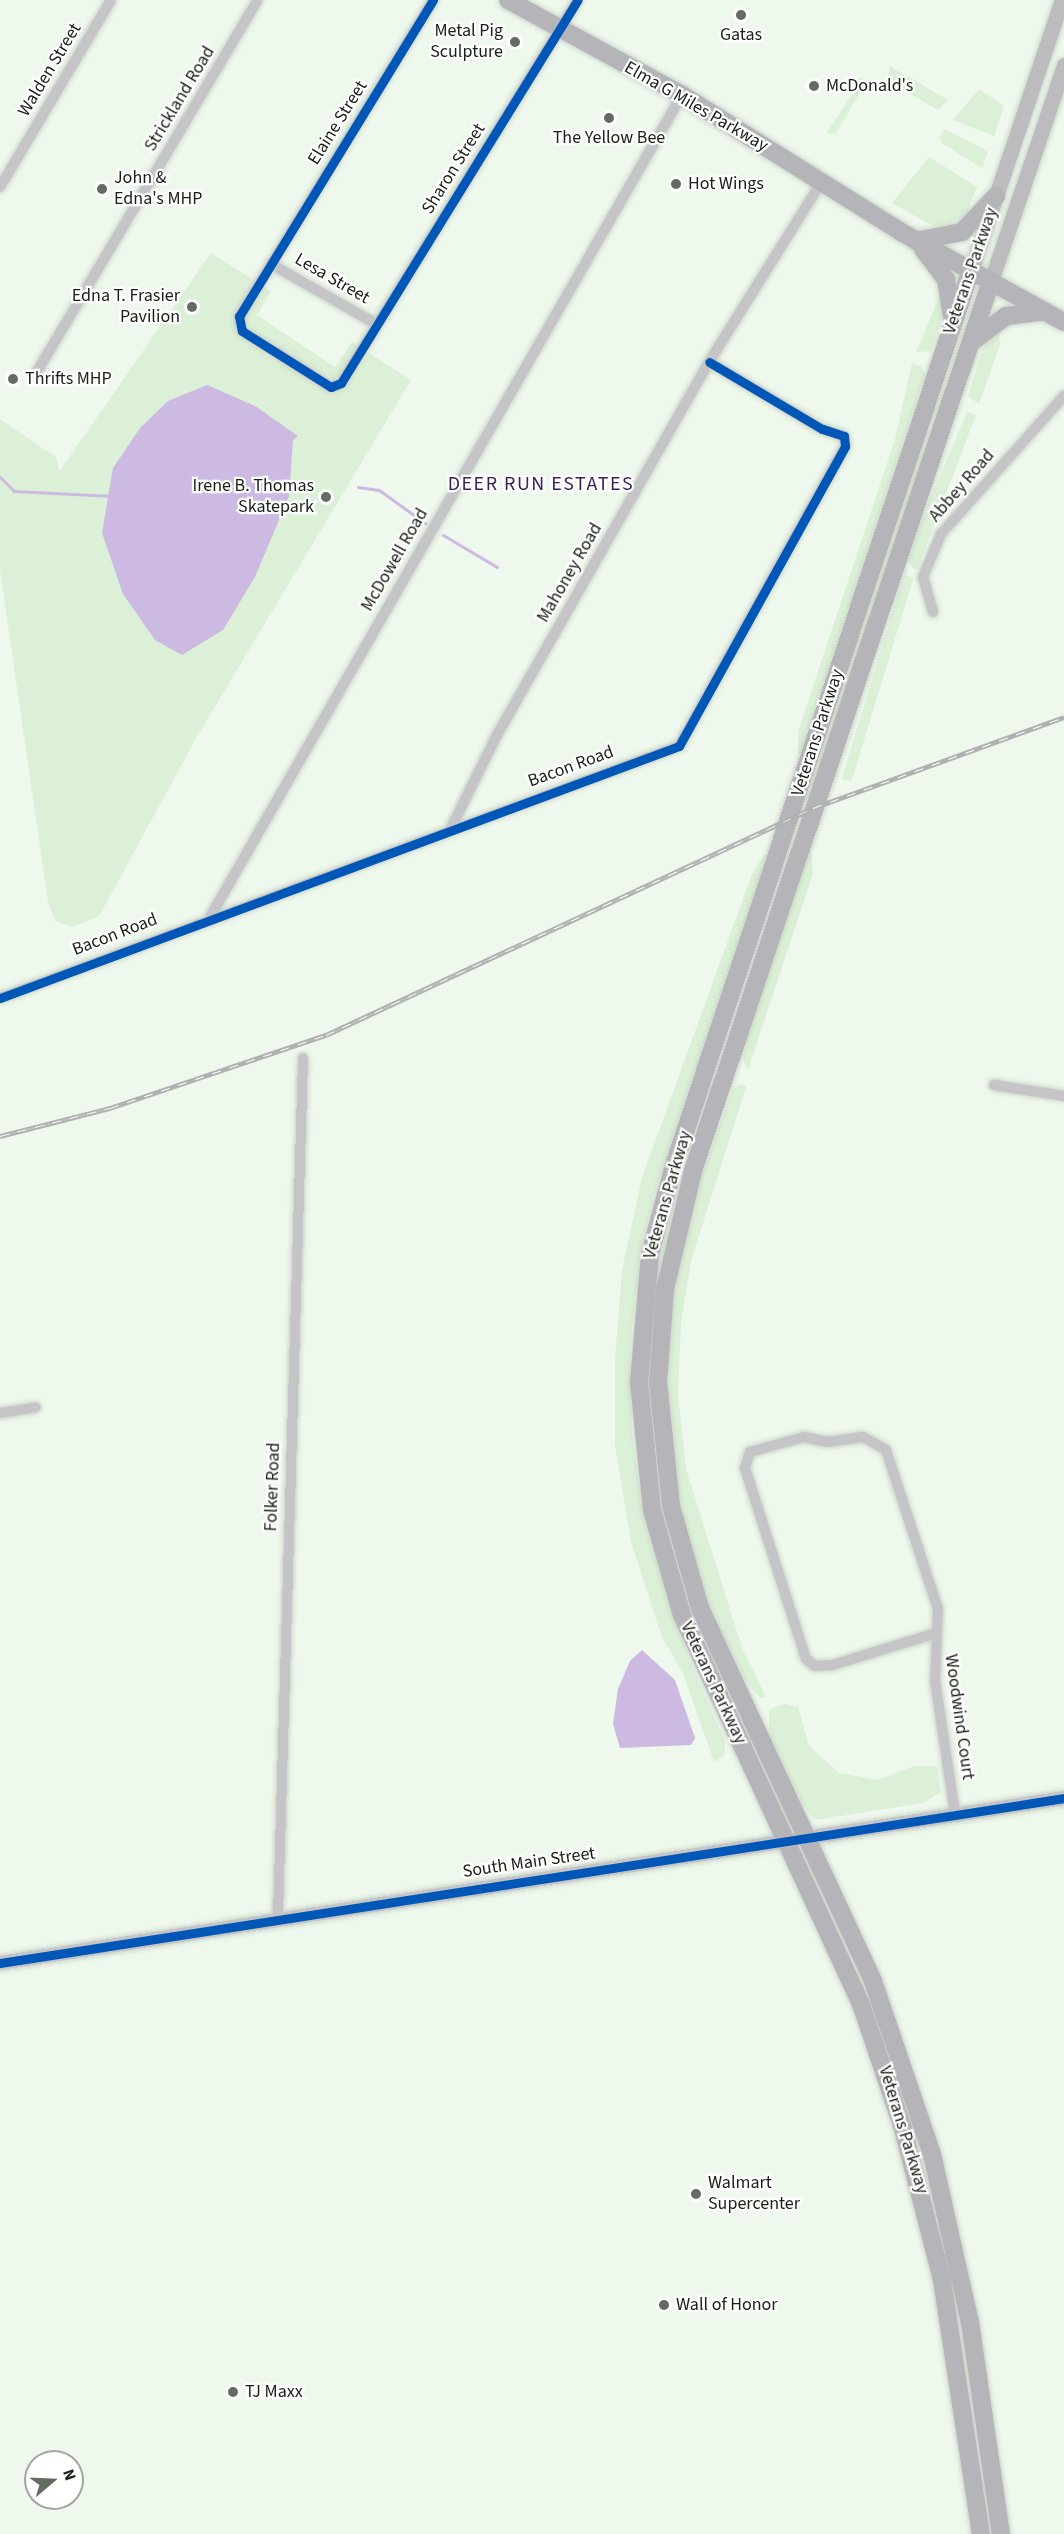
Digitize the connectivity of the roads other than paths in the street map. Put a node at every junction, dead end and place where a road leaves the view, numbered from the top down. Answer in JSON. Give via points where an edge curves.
{"nodes":[{"id":1,"x":111,"y":0,"type":"edge"},
{"id":2,"x":258,"y":0,"type":"edge"},
{"id":3,"x":433,"y":0,"type":"edge"},
{"id":4,"x":508,"y":0,"type":"edge"},
{"id":5,"x":578,"y":0,"type":"edge"},
{"id":6,"x":1062,"y":0,"type":"edge"},
{"id":7,"x":561,"y":31,"type":"junction"},
{"id":8,"x":1064,"y":65,"type":"edge"},
{"id":9,"x":682,"y":95,"type":"junction"},
{"id":10,"x":821,"y":183,"type":"junction"},
{"id":11,"x":0,"y":187,"type":"edge"},
{"id":12,"x":996,"y":196,"type":"junction"},
{"id":13,"x":916,"y":241,"type":"junction"},
{"id":14,"x":271,"y":264,"type":"junction"},
{"id":15,"x":971,"y":270,"type":"junction"},
{"id":16,"x":991,"y":281,"type":"junction"},
{"id":17,"x":1045,"y":311,"type":"junction"},
{"id":18,"x":1064,"y":322,"type":"edge"},
{"id":19,"x":376,"y":324,"type":"junction"},
{"id":20,"x":952,"y":326,"type":"junction"},
{"id":21,"x":972,"y":342,"type":"junction"},
{"id":22,"x":709,"y":362,"type":"junction"},
{"id":23,"x":38,"y":370,"type":"dead end"},
{"id":24,"x":1064,"y":396,"type":"edge"},
{"id":25,"x":933,"y":612,"type":"dead end"},
{"id":26,"x":450,"y":830,"type":"junction"},
{"id":27,"x":210,"y":917,"type":"junction"},
{"id":28,"x":0,"y":998,"type":"edge"},
{"id":29,"x":303,"y":1058,"type":"dead end"},
{"id":30,"x":994,"y":1085,"type":"dead end"},
{"id":31,"x":1064,"y":1095,"type":"edge"},
{"id":32,"x":36,"y":1407,"type":"dead end"},
{"id":33,"x":0,"y":1413,"type":"edge"},
{"id":34,"x":933,"y":1634,"type":"junction"},
{"id":35,"x":1064,"y":1798,"type":"edge"},
{"id":36,"x":955,"y":1814,"type":"junction"},
{"id":37,"x":809,"y":1837,"type":"junction"},
{"id":38,"x":789,"y":1840,"type":"junction"},
{"id":39,"x":278,"y":1916,"type":"junction"},
{"id":40,"x":0,"y":1964,"type":"edge"},
{"id":41,"x":981,"y":2534,"type":"edge"},
{"id":42,"x":1001,"y":2534,"type":"edge"}],
"edges":[{"from":1,"to":11,"type":"street","name":"Walden Street"},
{"from":2,"to":23,"type":"street","name":"Strickland Road"},
{"from":3,"to":14,"type":"street","name":"Elaine Street"},
{"from":4,"to":7,"type":"main road","name":"Elma G Miles Parkway"},
{"from":5,"to":7,"type":"street","name":"Sharon Street"},
{"from":6,"to":12,"type":"main road","name":"Veterans Parkway"},
{"from":7,"to":9,"type":"main road","name":"Elma G Miles Parkway"},
{"from":7,"to":19,"type":"street","name":"Sharon Street"},
{"from":8,"to":16,"type":"main road","name":"Veterans Parkway"},
{"from":9,"to":10,"type":"main road","name":"Elma G Miles Parkway"},
{"from":9,"to":27,"type":"street","name":"McDowell Road"},
{"from":10,"to":13,"type":"main road","name":"Elma G Miles Parkway"},
{"from":10,"to":22,"type":"street","name":"Mahoney Road"},
{"from":12,"to":13,"type":"main road","via":[[962,232]]},
{"from":12,"to":15,"type":"main road","name":"Veterans Parkway"},
{"from":13,"to":15,"type":"main road","name":"Elma G Miles Parkway"},
{"from":13,"to":20,"type":"main road","via":[[949,286]]},
{"from":14,"to":19,"type":"street","name":"Lesa Street"},
{"from":14,"to":19,"type":"street","name":"Elaine Street","via":[[241,311],[240,327],[331,387],[341,383]]},
{"from":15,"to":16,"type":"main road","name":"Elma G Miles Parkway"},
{"from":15,"to":20,"type":"main road","name":"Veterans Parkway"},
{"from":16,"to":17,"type":"main road","name":"Elma G Miles Parkway"},
{"from":16,"to":21,"type":"main road","name":"Veterans Parkway"},
{"from":17,"to":18,"type":"main road","name":"Elma G Miles Parkway"},
{"from":17,"to":21,"type":"main road","via":[[1006,316]]},
{"from":20,"to":38,"type":"main road","name":"Veterans Parkway","via":[[674,1166],[655,1233],[641,1318],[642,1446],[664,1562],[700,1659]]},
{"from":21,"to":37,"type":"main road","name":"Veterans Parkway","via":[[698,1154],[676,1228],[661,1320],[662,1444],[683,1557],[714,1642]]},
{"from":22,"to":26,"type":"street","name":"Mahoney Road","via":[[497,735]]},
{"from":22,"to":26,"type":"street","name":"Bacon Road","via":[[822,429],[844,436],[845,446],[787,542],[712,692],[679,746]]},
{"from":24,"to":25,"type":"street","name":"Abbey Road","via":[[941,534],[923,577]]},
{"from":26,"to":27,"type":"street","name":"Bacon Road"},
{"from":27,"to":28,"type":"street","name":"Bacon Road"},
{"from":29,"to":39,"type":"street","name":"Folker Road"},
{"from":30,"to":31,"type":"street"},
{"from":32,"to":33,"type":"street"},
{"from":34,"to":34,"type":"street","name":"Woodwind Court","via":[[938,1609],[886,1450],[863,1437],[827,1442],[804,1437],[757,1449],[746,1458],[806,1659],[815,1666],[833,1665]]},
{"from":34,"to":36,"type":"street","name":"Woodwind Court"},
{"from":35,"to":36,"type":"street","name":"South Main Street"},
{"from":36,"to":37,"type":"street","name":"South Main Street"},
{"from":37,"to":38,"type":"street","name":"South Main Street"},
{"from":37,"to":42,"type":"main road","name":"Veterans Parkway","via":[[873,1981],[932,2154],[966,2299]]},
{"from":38,"to":39,"type":"street","name":"South Main Street"},
{"from":38,"to":41,"type":"main road","name":"Veterans Parkway","via":[[862,2007],[923,2197],[953,2339]]},
{"from":39,"to":40,"type":"street","name":"South Main Street"}]}
